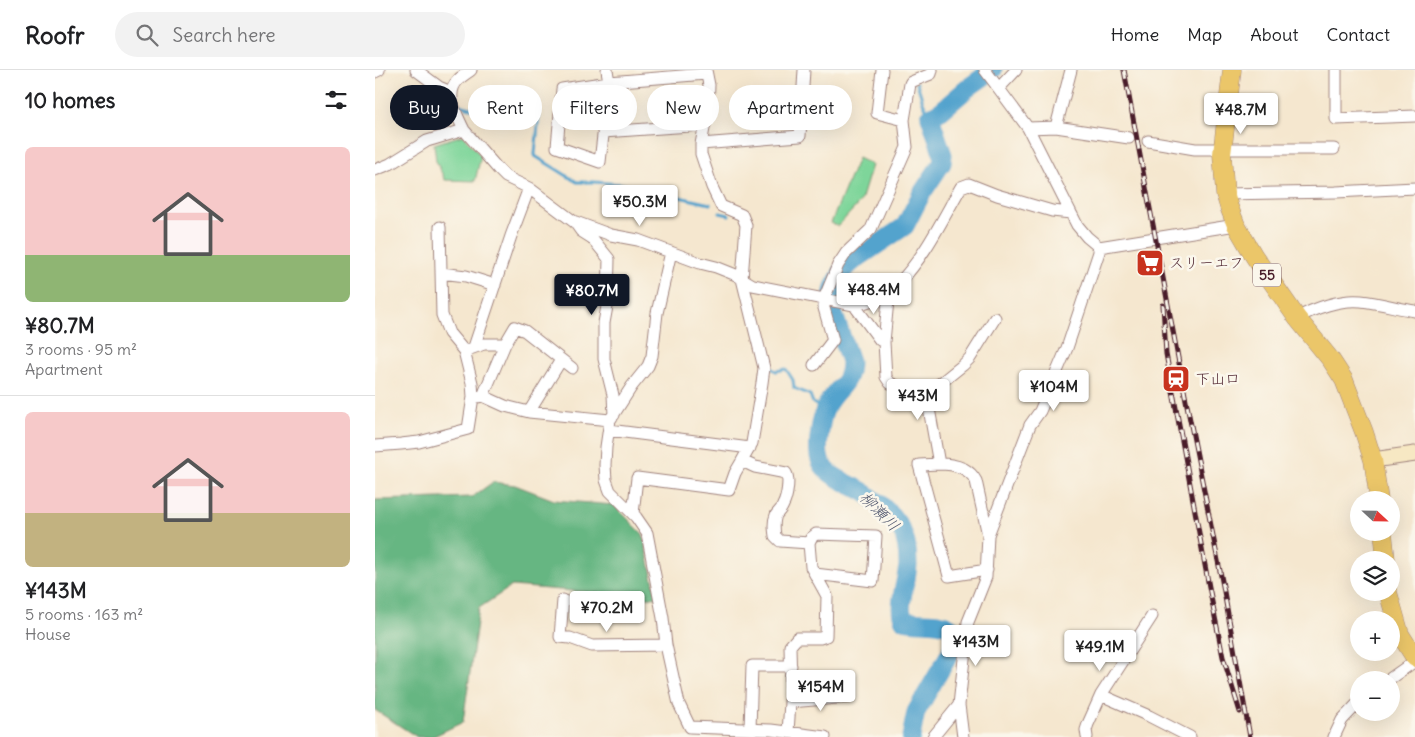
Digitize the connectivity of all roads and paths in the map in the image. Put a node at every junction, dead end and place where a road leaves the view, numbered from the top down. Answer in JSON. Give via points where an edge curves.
{"nodes":[{"id":1,"x":379,"y":70,"type":"edge"},
{"id":2,"x":416,"y":70,"type":"edge"},
{"id":3,"x":471,"y":70,"type":"edge"},
{"id":4,"x":607,"y":70,"type":"edge"},
{"id":5,"x":804,"y":70,"type":"edge"},
{"id":6,"x":882,"y":70,"type":"edge"},
{"id":7,"x":933,"y":70,"type":"edge"},
{"id":8,"x":985,"y":70,"type":"edge"},
{"id":9,"x":1016,"y":70,"type":"edge"},
{"id":10,"x":1071,"y":70,"type":"edge"},
{"id":11,"x":1232,"y":70,"type":"edge"},
{"id":12,"x":1336,"y":70,"type":"edge"},
{"id":13,"x":375,"y":72,"type":"edge"},
{"id":14,"x":706,"y":72,"type":"edge"},
{"id":15,"x":609,"y":82,"type":"junction"},
{"id":16,"x":997,"y":84,"type":"junction"},
{"id":17,"x":436,"y":85,"type":"edge"},
{"id":18,"x":455,"y":85,"type":"edge"},
{"id":19,"x":709,"y":85,"type":"edge"},
{"id":20,"x":1415,"y":116,"type":"edge"},
{"id":21,"x":458,"y":117,"type":"edge"},
{"id":22,"x":904,"y":120,"type":"junction"},
{"id":23,"x":1056,"y":127,"type":"junction"},
{"id":24,"x":1029,"y":128,"type":"junction"},
{"id":25,"x":647,"y":129,"type":"edge"},
{"id":26,"x":464,"y":130,"type":"junction"},
{"id":27,"x":704,"y":130,"type":"edge"},
{"id":28,"x":603,"y":132,"type":"junction"},
{"id":29,"x":1129,"y":138,"type":"dead end"},
{"id":30,"x":1148,"y":141,"type":"dead end"},
{"id":31,"x":701,"y":144,"type":"junction"},
{"id":32,"x":1222,"y":148,"type":"junction"},
{"id":33,"x":1334,"y":149,"type":"dead end"},
{"id":34,"x":375,"y":170,"type":"edge"},
{"id":35,"x":529,"y":188,"type":"junction"},
{"id":36,"x":1415,"y":188,"type":"edge"},
{"id":37,"x":1225,"y":194,"type":"junction"},
{"id":38,"x":1071,"y":213,"type":"junction"},
{"id":39,"x":573,"y":221,"type":"junction"},
{"id":40,"x":1236,"y":225,"type":"junction"},
{"id":41,"x":440,"y":227,"type":"dead end"},
{"id":42,"x":1099,"y":247,"type":"junction"},
{"id":43,"x":671,"y":252,"type":"junction"},
{"id":44,"x":441,"y":273,"type":"junction"},
{"id":45,"x":742,"y":279,"type":"junction"},
{"id":46,"x":495,"y":285,"type":"junction"},
{"id":47,"x":889,"y":290,"type":"junction"},
{"id":48,"x":827,"y":299,"type":"junction"},
{"id":49,"x":849,"y":304,"type":"junction"},
{"id":50,"x":1415,"y":311,"type":"edge"},
{"id":51,"x":995,"y":318,"type":"dead end"},
{"id":52,"x":1297,"y":318,"type":"junction"},
{"id":53,"x":884,"y":342,"type":"junction"},
{"id":54,"x":505,"y":344,"type":"junction"},
{"id":55,"x":469,"y":349,"type":"junction"},
{"id":56,"x":561,"y":360,"type":"junction"},
{"id":57,"x":814,"y":365,"type":"dead end"},
{"id":58,"x":572,"y":368,"type":"dead end"},
{"id":59,"x":478,"y":397,"type":"junction"},
{"id":60,"x":922,"y":398,"type":"junction"},
{"id":61,"x":529,"y":412,"type":"junction"},
{"id":62,"x":611,"y":422,"type":"junction"},
{"id":63,"x":375,"y":446,"type":"edge"},
{"id":64,"x":750,"y":448,"type":"junction"},
{"id":65,"x":1415,"y":454,"type":"edge"},
{"id":66,"x":1373,"y":460,"type":"junction"},
{"id":67,"x":742,"y":461,"type":"junction"},
{"id":68,"x":939,"y":464,"type":"junction"},
{"id":69,"x":1378,"y":491,"type":"edge"},
{"id":70,"x":633,"y":514,"type":"junction"},
{"id":71,"x":988,"y":535,"type":"junction"},
{"id":72,"x":809,"y":543,"type":"junction"},
{"id":73,"x":987,"y":570,"type":"junction"},
{"id":74,"x":815,"y":574,"type":"junction"},
{"id":75,"x":563,"y":600,"type":"dead end"},
{"id":76,"x":1391,"y":601,"type":"edge"},
{"id":77,"x":1151,"y":616,"type":"dead end"},
{"id":78,"x":666,"y":645,"type":"junction"},
{"id":79,"x":1415,"y":660,"type":"edge"},
{"id":80,"x":791,"y":666,"type":"junction"},
{"id":81,"x":1400,"y":671,"type":"edge"},
{"id":82,"x":1101,"y":695,"type":"junction"},
{"id":83,"x":849,"y":697,"type":"dead end"},
{"id":84,"x":790,"y":702,"type":"junction"},
{"id":85,"x":959,"y":704,"type":"junction"},
{"id":86,"x":1350,"y":712,"type":"edge"},
{"id":87,"x":750,"y":729,"type":"junction"},
{"id":88,"x":787,"y":732,"type":"junction"},
{"id":89,"x":771,"y":734,"type":"edge"},
{"id":90,"x":825,"y":737,"type":"edge"},
{"id":91,"x":933,"y":737,"type":"edge"},
{"id":92,"x":963,"y":737,"type":"edge"},
{"id":93,"x":1087,"y":737,"type":"edge"},
{"id":94,"x":1190,"y":737,"type":"edge"},
{"id":95,"x":1334,"y":737,"type":"edge"}],
"edges":[{"from":1,"to":13,"type":"street"},
{"from":2,"to":17,"type":"street"},
{"from":3,"to":18,"type":"street"},
{"from":4,"to":15,"type":"street"},
{"from":5,"to":31,"type":"street","via":[[800,136]]},
{"from":6,"to":22,"type":"street","via":[[877,113]]},
{"from":7,"to":22,"type":"street","via":[[909,84]]},
{"from":8,"to":16,"type":"street"},
{"from":9,"to":16,"type":"street"},
{"from":10,"to":23,"type":"street"},
{"from":11,"to":32,"type":"main road","number":"55"},
{"from":12,"to":20,"type":"street","via":[[1336,119]]},
{"from":14,"to":15,"type":"street"},
{"from":14,"to":19,"type":"street"},
{"from":15,"to":28,"type":"street"},
{"from":15,"to":28,"type":"street","via":[[562,89],[557,147],[601,162]]},
{"from":16,"to":24,"type":"street"},
{"from":21,"to":26,"type":"street"},
{"from":22,"to":48,"type":"street","via":[[907,146],[871,229],[846,252],[838,265]]},
{"from":23,"to":24,"type":"street"},
{"from":23,"to":29,"type":"street"},
{"from":24,"to":38,"type":"street"},
{"from":25,"to":28,"type":"street"},
{"from":26,"to":34,"type":"street","via":[[427,141]]},
{"from":26,"to":35,"type":"street","via":[[506,177]]},
{"from":27,"to":31,"type":"street"},
{"from":30,"to":32,"type":"street","via":[[1195,149]]},
{"from":31,"to":45,"type":"street","via":[[704,165],[721,206],[742,215],[746,225]]},
{"from":32,"to":33,"type":"street"},
{"from":32,"to":37,"type":"main road","number":"55"},
{"from":35,"to":39,"type":"street"},
{"from":35,"to":46,"type":"street"},
{"from":36,"to":37,"type":"street"},
{"from":37,"to":40,"type":"main road","number":"55"},
{"from":38,"to":42,"type":"street","via":[[1087,237]]},
{"from":38,"to":47,"type":"street","via":[[1052,211],[969,184],[961,187],[922,254],[898,285]]},
{"from":39,"to":43,"type":"street"},
{"from":39,"to":62,"type":"street","via":[[609,259],[604,359],[613,395]]},
{"from":40,"to":42,"type":"street"},
{"from":40,"to":52,"type":"main road","number":"55","via":[[1253,256]]},
{"from":41,"to":44,"type":"street"},
{"from":42,"to":71,"type":"street","via":[[1067,348],[1040,411],[1030,425]]},
{"from":43,"to":45,"type":"street"},
{"from":43,"to":62,"type":"street","via":[[657,313],[652,356]]},
{"from":44,"to":46,"type":"street"},
{"from":44,"to":55,"type":"street","via":[[442,315],[449,333]]},
{"from":45,"to":48,"type":"street","via":[[772,289]]},
{"from":45,"to":64,"type":"street","via":[[763,368]]},
{"from":46,"to":55,"type":"street"},
{"from":47,"to":49,"type":"street","via":[[865,303]]},
{"from":47,"to":53,"type":"street"},
{"from":48,"to":49,"type":"street"},
{"from":48,"to":57,"type":"street","via":[[824,308],[833,340]]},
{"from":49,"to":53,"type":"street"},
{"from":50,"to":52,"type":"street","via":[[1349,301],[1321,306]]},
{"from":51,"to":60,"type":"street","via":[[970,358]]},
{"from":52,"to":66,"type":"main road","number":"55","via":[[1344,380]]},
{"from":53,"to":60,"type":"street","via":[[886,377],[890,383]]},
{"from":54,"to":55,"type":"street","via":[[484,344]]},
{"from":54,"to":56,"type":"street","via":[[515,328],[525,331]]},
{"from":54,"to":59,"type":"street"},
{"from":55,"to":59,"type":"street","via":[[472,383]]},
{"from":56,"to":58,"type":"street"},
{"from":56,"to":61,"type":"street"},
{"from":59,"to":61,"type":"street"},
{"from":59,"to":63,"type":"street","via":[[468,428],[419,442]]},
{"from":60,"to":68,"type":"street","via":[[928,403]]},
{"from":61,"to":62,"type":"street"},
{"from":62,"to":64,"type":"street"},
{"from":62,"to":70,"type":"street","via":[[606,447],[606,480],[610,492]]},
{"from":64,"to":67,"type":"street"},
{"from":65,"to":66,"type":"street"},
{"from":66,"to":69,"type":"main road","number":"55"},
{"from":67,"to":70,"type":"street","via":[[729,490],[637,478]]},
{"from":67,"to":72,"type":"street","via":[[786,473],[789,477],[786,496],[776,515],[775,536],[780,541]]},
{"from":68,"to":71,"type":"street","via":[[955,464],[973,475]]},
{"from":68,"to":73,"type":"street","via":[[919,465],[949,576]]},
{"from":70,"to":78,"type":"street","via":[[647,533]]},
{"from":71,"to":73,"type":"street"},
{"from":72,"to":74,"type":"street","via":[[811,567]]},
{"from":72,"to":74,"type":"street","via":[[816,534],[876,536],[873,581]]},
{"from":73,"to":85,"type":"street","via":[[968,622]]},
{"from":74,"to":80,"type":"street","via":[[827,596],[826,636],[797,638],[790,646]]},
{"from":75,"to":78,"type":"street","via":[[560,637],[593,646]]},
{"from":76,"to":79,"type":"main road","via":[[1401,634]]},
{"from":77,"to":82,"type":"street"},
{"from":78,"to":87,"type":"street","via":[[679,704],[691,727]]},
{"from":79,"to":81,"type":"street"},
{"from":80,"to":84,"type":"street"},
{"from":80,"to":87,"type":"street","via":[[752,666]]},
{"from":82,"to":93,"type":"street","via":[[1087,724]]},
{"from":82,"to":94,"type":"street"},
{"from":83,"to":84,"type":"street"},
{"from":84,"to":88,"type":"street"},
{"from":85,"to":91,"type":"street"},
{"from":85,"to":92,"type":"street"},
{"from":86,"to":95,"type":"street"},
{"from":87,"to":89,"type":"street"},
{"from":88,"to":89,"type":"street"},
{"from":88,"to":90,"type":"street"}]}
